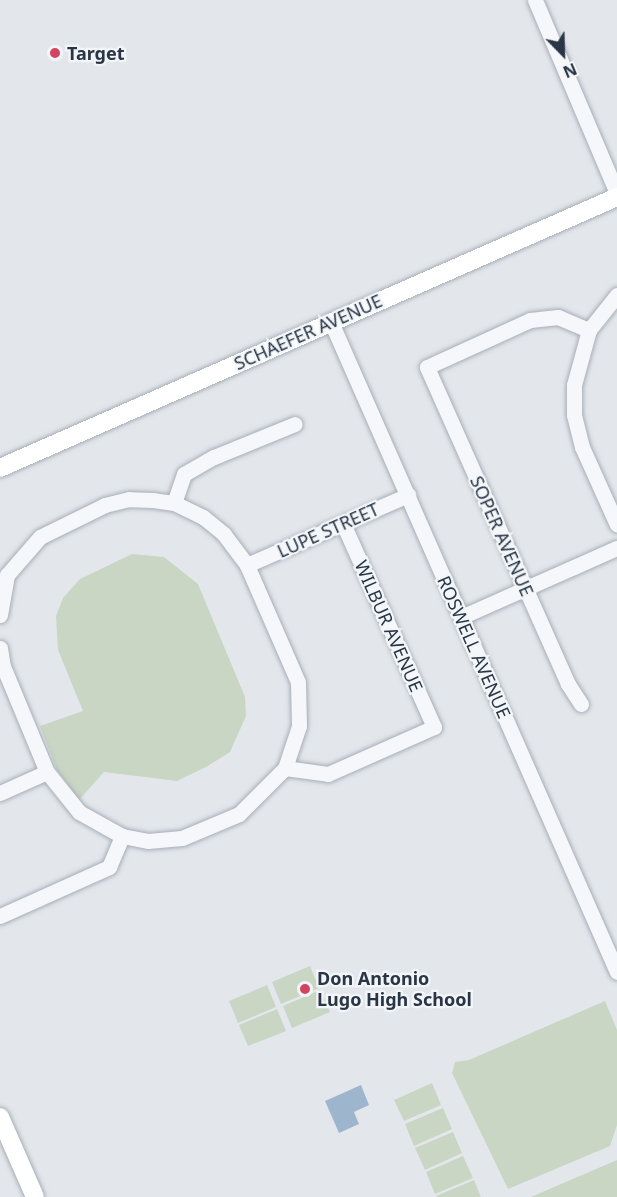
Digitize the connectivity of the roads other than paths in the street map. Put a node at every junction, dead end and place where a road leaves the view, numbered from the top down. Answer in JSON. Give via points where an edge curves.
{"nodes":[{"id":1,"x":535,"y":0,"type":"edge"},
{"id":2,"x":617,"y":195,"type":"edge"},
{"id":3,"x":617,"y":295,"type":"edge"},
{"id":4,"x":331,"y":322,"type":"junction"},
{"id":5,"x":589,"y":330,"type":"junction"},
{"id":6,"x":296,"y":424,"type":"dead end"},
{"id":7,"x":0,"y":468,"type":"edge"},
{"id":8,"x":408,"y":495,"type":"junction"},
{"id":9,"x":174,"y":503,"type":"junction"},
{"id":10,"x":343,"y":524,"type":"junction"},
{"id":11,"x":617,"y":525,"type":"edge"},
{"id":12,"x":617,"y":548,"type":"edge"},
{"id":13,"x":247,"y":566,"type":"junction"},
{"id":14,"x":3,"y":573,"type":"edge"},
{"id":15,"x":525,"y":588,"type":"junction"},
{"id":16,"x":0,"y":615,"type":"edge"},
{"id":17,"x":461,"y":617,"type":"junction"},
{"id":18,"x":0,"y":648,"type":"edge"},
{"id":19,"x":581,"y":704,"type":"dead end"},
{"id":20,"x":285,"y":768,"type":"junction"},
{"id":21,"x":47,"y":772,"type":"junction"},
{"id":22,"x":0,"y":793,"type":"edge"},
{"id":23,"x":122,"y":836,"type":"junction"},
{"id":24,"x":0,"y":916,"type":"edge"},
{"id":25,"x":613,"y":952,"type":"edge"},
{"id":26,"x":617,"y":972,"type":"edge"},
{"id":27,"x":0,"y":1116,"type":"edge"},
{"id":28,"x":35,"y":1197,"type":"edge"}],
"edges":[{"from":1,"to":2,"type":"street"},
{"from":2,"to":4,"type":"main road","name":"SCHAEFER AVENUE"},
{"from":3,"to":5,"type":"street"},
{"from":4,"to":7,"type":"main road","name":"SCHAEFER AVENUE"},
{"from":4,"to":8,"type":"street","name":"ROSWELL AVENUE"},
{"from":5,"to":11,"type":"street","via":[[574,385],[574,415],[582,447]]},
{"from":5,"to":15,"type":"street","name":"SOPER AVENUE","via":[[558,317],[530,320],[427,367]]},
{"from":6,"to":9,"type":"street","via":[[214,457],[184,474]]},
{"from":8,"to":10,"type":"street","name":"LUPE STREET"},
{"from":8,"to":17,"type":"street","name":"ROSWELL AVENUE"},
{"from":9,"to":13,"type":"street","via":[[224,534]]},
{"from":9,"to":14,"type":"street","via":[[129,499],[81,514],[40,537]]},
{"from":10,"to":13,"type":"street","name":"LUPE STREET"},
{"from":10,"to":20,"type":"street","name":"WILBUR AVENUE","via":[[434,727],[328,774]]},
{"from":12,"to":15,"type":"street"},
{"from":13,"to":20,"type":"street","via":[[298,682],[299,726]]},
{"from":14,"to":16,"type":"street"},
{"from":15,"to":17,"type":"street"},
{"from":15,"to":19,"type":"street","name":"SOPER AVENUE","via":[[568,684]]},
{"from":17,"to":25,"type":"street","name":"ROSWELL AVENUE"},
{"from":18,"to":21,"type":"street","via":[[3,666]]},
{"from":20,"to":23,"type":"street","via":[[239,814],[182,838],[148,841]]},
{"from":21,"to":22,"type":"street"},
{"from":21,"to":23,"type":"street","via":[[79,812]]},
{"from":23,"to":24,"type":"street","via":[[109,867]]},
{"from":25,"to":26,"type":"street","name":"ROSWELL AVENUE"},
{"from":27,"to":28,"type":"main road"}]}
